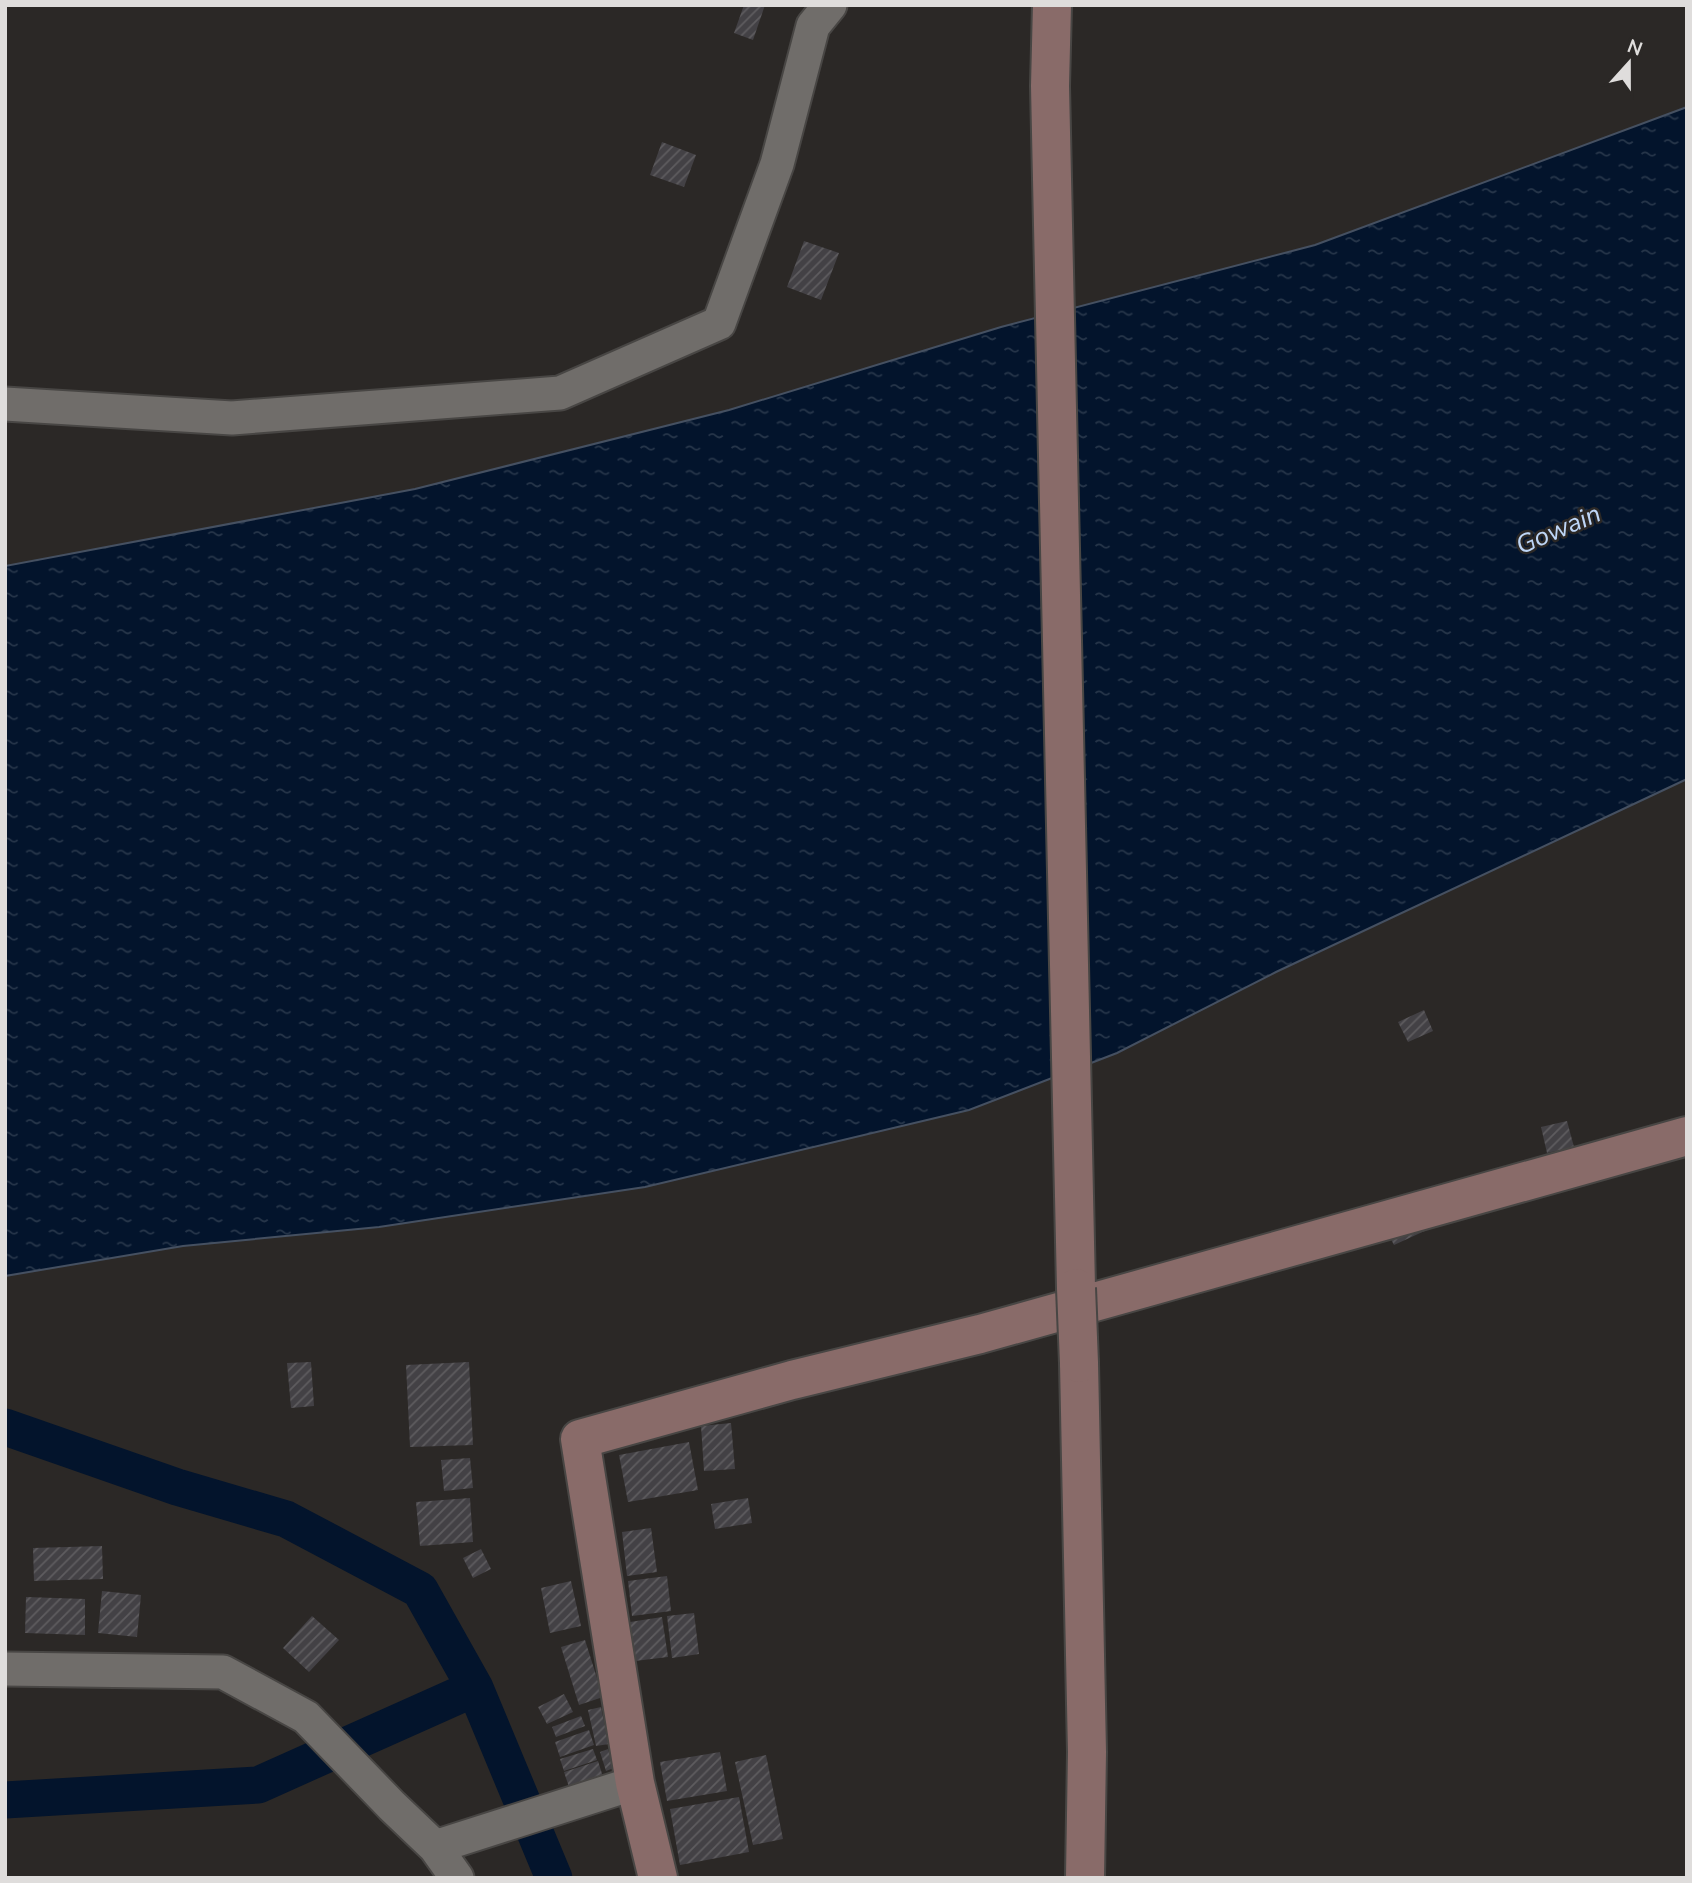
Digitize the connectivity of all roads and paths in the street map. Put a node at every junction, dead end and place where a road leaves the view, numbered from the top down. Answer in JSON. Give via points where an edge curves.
{"nodes":[{"id":1,"x":830,"y":5,"type":"edge"},
{"id":2,"x":1052,"y":5,"type":"edge"},
{"id":3,"x":5,"y":404,"type":"edge"},
{"id":4,"x":1687,"y":1136,"type":"edge"},
{"id":5,"x":5,"y":1669,"type":"edge"},
{"id":6,"x":635,"y":1783,"type":"junction"},
{"id":7,"x":435,"y":1847,"type":"junction"},
{"id":8,"x":457,"y":1878,"type":"edge"},
{"id":9,"x":658,"y":1878,"type":"edge"},
{"id":10,"x":1085,"y":1878,"type":"edge"}],
"edges":[{"from":1,"to":3,"type":"street","via":[[813,26],[777,164],[719,323],[560,393],[232,418]]},
{"from":2,"to":10,"type":"main road","bridge":true,"via":[[1050,86],[1087,1752]]},
{"from":4,"to":6,"type":"main road","via":[[980,1334],[580,1439]]},
{"from":5,"to":7,"type":"street","via":[[223,1672],[306,1717]]},
{"from":6,"to":7,"type":"street"},
{"from":6,"to":9,"type":"main road"},
{"from":7,"to":8,"type":"street"}]}
